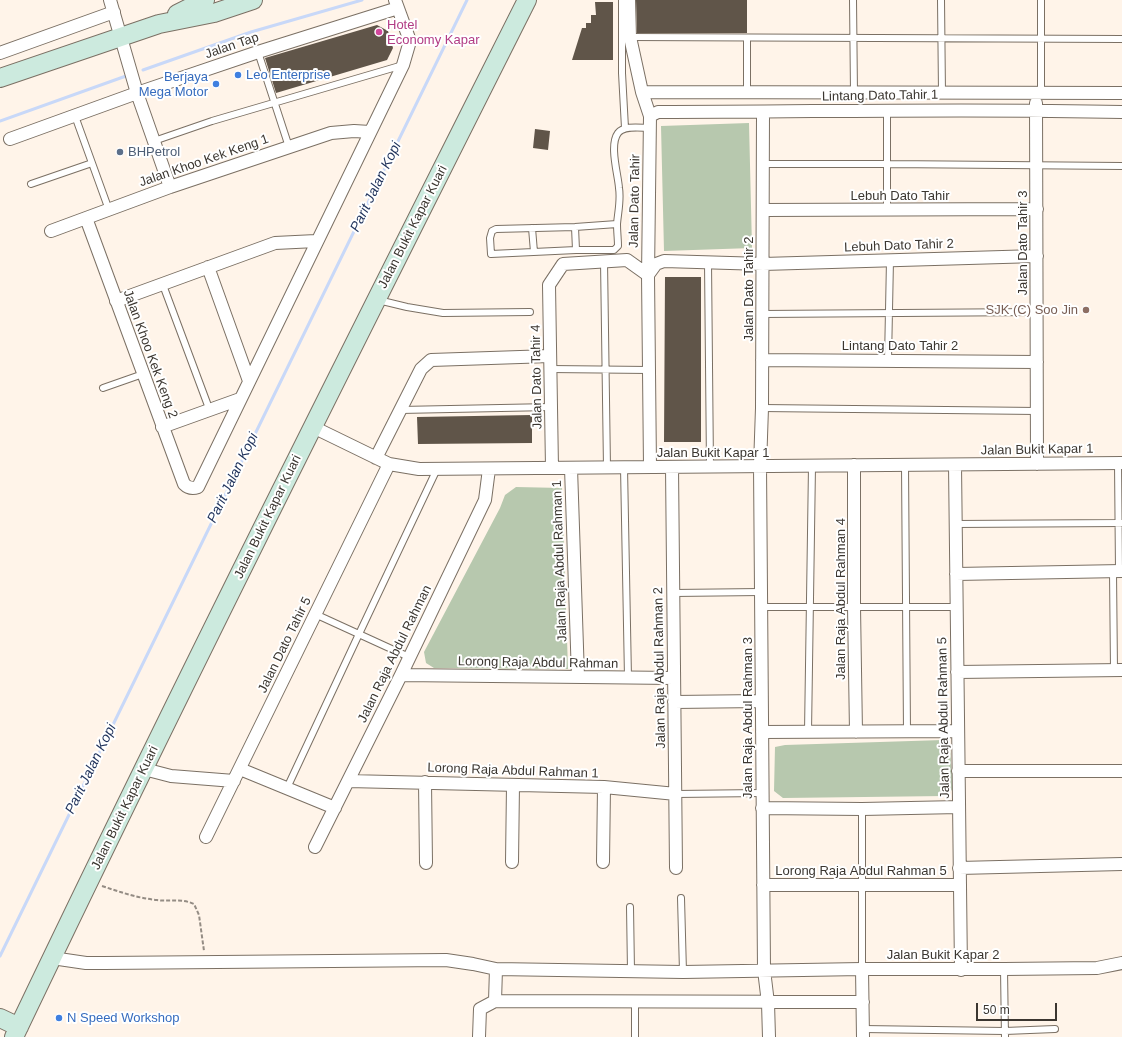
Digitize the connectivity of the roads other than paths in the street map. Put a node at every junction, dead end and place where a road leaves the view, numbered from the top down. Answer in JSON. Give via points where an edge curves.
{"nodes":[{"id":1,"x":110,"y":0,"type":"edge"},
{"id":2,"x":205,"y":0,"type":"edge"},
{"id":3,"x":253,"y":0,"type":"edge"},
{"id":4,"x":527,"y":0,"type":"edge"},
{"id":5,"x":622,"y":0,"type":"edge"},
{"id":6,"x":629,"y":0,"type":"edge"},
{"id":7,"x":853,"y":0,"type":"edge"},
{"id":8,"x":941,"y":0,"type":"edge"},
{"id":9,"x":1041,"y":0,"type":"edge"},
{"id":10,"x":396,"y":4,"type":"edge"},
{"id":11,"x":114,"y":12,"type":"junction"},
{"id":12,"x":159,"y":24,"type":"junction"},
{"id":13,"x":120,"y":37,"type":"junction"},
{"id":14,"x":630,"y":37,"type":"junction"},
{"id":15,"x":747,"y":38,"type":"junction"},
{"id":16,"x":853,"y":38,"type":"junction"},
{"id":17,"x":942,"y":38,"type":"junction"},
{"id":18,"x":1041,"y":38,"type":"junction"},
{"id":19,"x":1122,"y":39,"type":"edge"},
{"id":20,"x":258,"y":52,"type":"junction"},
{"id":21,"x":0,"y":53,"type":"edge"},
{"id":22,"x":403,"y":65,"type":"junction"},
{"id":23,"x":0,"y":78,"type":"edge"},
{"id":24,"x":642,"y":92,"type":"junction"},
{"id":25,"x":747,"y":92,"type":"junction"},
{"id":26,"x":137,"y":93,"type":"junction"},
{"id":27,"x":854,"y":93,"type":"junction"},
{"id":28,"x":942,"y":93,"type":"junction"},
{"id":29,"x":1039,"y":93,"type":"junction"},
{"id":30,"x":1122,"y":94,"type":"edge"},
{"id":31,"x":274,"y":102,"type":"junction"},
{"id":32,"x":887,"y":110,"type":"junction"},
{"id":33,"x":1036,"y":110,"type":"junction"},
{"id":34,"x":763,"y":112,"type":"junction"},
{"id":35,"x":1122,"y":112,"type":"edge"},
{"id":36,"x":75,"y":116,"type":"junction"},
{"id":37,"x":650,"y":122,"type":"junction"},
{"id":38,"x":625,"y":128,"type":"junction"},
{"id":39,"x":370,"y":132,"type":"junction"},
{"id":40,"x":10,"y":140,"type":"dead end"},
{"id":41,"x":154,"y":141,"type":"junction"},
{"id":42,"x":289,"y":147,"type":"junction"},
{"id":43,"x":92,"y":163,"type":"junction"},
{"id":44,"x":763,"y":164,"type":"junction"},
{"id":45,"x":888,"y":164,"type":"junction"},
{"id":46,"x":1036,"y":166,"type":"junction"},
{"id":47,"x":1122,"y":166,"type":"edge"},
{"id":48,"x":31,"y":184,"type":"dead end"},
{"id":49,"x":170,"y":187,"type":"junction"},
{"id":50,"x":1037,"y":209,"type":"junction"},
{"id":51,"x":109,"y":210,"type":"junction"},
{"id":52,"x":763,"y":210,"type":"junction"},
{"id":53,"x":887,"y":210,"type":"junction"},
{"id":54,"x":86,"y":218,"type":"junction"},
{"id":55,"x":617,"y":224,"type":"junction"},
{"id":56,"x":575,"y":227,"type":"junction"},
{"id":57,"x":532,"y":228,"type":"junction"},
{"id":58,"x":51,"y":232,"type":"dead end"},
{"id":59,"x":316,"y":241,"type":"junction"},
{"id":60,"x":576,"y":250,"type":"junction"},
{"id":61,"x":534,"y":252,"type":"junction"},
{"id":62,"x":1037,"y":256,"type":"junction"},
{"id":63,"x":890,"y":260,"type":"junction"},
{"id":64,"x":604,"y":261,"type":"junction"},
{"id":65,"x":708,"y":262,"type":"junction"},
{"id":66,"x":763,"y":264,"type":"junction"},
{"id":67,"x":208,"y":268,"type":"junction"},
{"id":68,"x":648,"y":274,"type":"junction"},
{"id":69,"x":163,"y":284,"type":"junction"},
{"id":70,"x":376,"y":299,"type":"junction"},
{"id":71,"x":116,"y":301,"type":"junction"},
{"id":72,"x":530,"y":312,"type":"dead end"},
{"id":73,"x":1037,"y":312,"type":"junction"},
{"id":74,"x":889,"y":313,"type":"junction"},
{"id":75,"x":762,"y":314,"type":"junction"},
{"id":76,"x":550,"y":356,"type":"junction"},
{"id":77,"x":762,"y":360,"type":"junction"},
{"id":78,"x":888,"y":360,"type":"junction"},
{"id":79,"x":1037,"y":362,"type":"junction"},
{"id":80,"x":550,"y":369,"type":"junction"},
{"id":81,"x":606,"y":369,"type":"junction"},
{"id":82,"x":649,"y":370,"type":"junction"},
{"id":83,"x":142,"y":374,"type":"junction"},
{"id":84,"x":249,"y":381,"type":"junction"},
{"id":85,"x":103,"y":388,"type":"dead end"},
{"id":86,"x":240,"y":399,"type":"junction"},
{"id":87,"x":551,"y":407,"type":"junction"},
{"id":88,"x":762,"y":408,"type":"junction"},
{"id":89,"x":400,"y":410,"type":"junction"},
{"id":90,"x":210,"y":411,"type":"junction"},
{"id":91,"x":1037,"y":412,"type":"junction"},
{"id":92,"x":162,"y":427,"type":"junction"},
{"id":93,"x":313,"y":427,"type":"junction"},
{"id":94,"x":376,"y":458,"type":"junction"},
{"id":95,"x":1120,"y":463,"type":"edge"},
{"id":96,"x":389,"y":464,"type":"junction"},
{"id":97,"x":1037,"y":464,"type":"junction"},
{"id":98,"x":905,"y":465,"type":"junction"},
{"id":99,"x":954,"y":465,"type":"junction"},
{"id":100,"x":760,"y":466,"type":"junction"},
{"id":101,"x":812,"y":466,"type":"junction"},
{"id":102,"x":854,"y":466,"type":"junction"},
{"id":103,"x":624,"y":467,"type":"junction"},
{"id":104,"x":650,"y":467,"type":"junction"},
{"id":105,"x":672,"y":467,"type":"junction"},
{"id":106,"x":710,"y":467,"type":"junction"},
{"id":107,"x":552,"y":468,"type":"junction"},
{"id":108,"x":571,"y":468,"type":"junction"},
{"id":109,"x":607,"y":468,"type":"junction"},
{"id":110,"x":437,"y":469,"type":"junction"},
{"id":111,"x":489,"y":469,"type":"junction"},
{"id":112,"x":1120,"y":523,"type":"edge"},
{"id":113,"x":955,"y":524,"type":"junction"},
{"id":114,"x":1118,"y":571,"type":"edge"},
{"id":115,"x":956,"y":574,"type":"junction"},
{"id":116,"x":761,"y":592,"type":"junction"},
{"id":117,"x":673,"y":593,"type":"junction"},
{"id":118,"x":761,"y":607,"type":"junction"},
{"id":119,"x":810,"y":607,"type":"junction"},
{"id":120,"x":854,"y":607,"type":"junction"},
{"id":121,"x":906,"y":607,"type":"junction"},
{"id":122,"x":956,"y":607,"type":"junction"},
{"id":123,"x":316,"y":614,"type":"junction"},
{"id":124,"x":359,"y":634,"type":"junction"},
{"id":125,"x":409,"y":657,"type":"junction"},
{"id":126,"x":1118,"y":670,"type":"edge"},
{"id":127,"x":957,"y":672,"type":"junction"},
{"id":128,"x":401,"y":675,"type":"junction"},
{"id":129,"x":578,"y":677,"type":"junction"},
{"id":130,"x":628,"y":678,"type":"junction"},
{"id":131,"x":674,"y":678,"type":"junction"},
{"id":132,"x":762,"y":701,"type":"junction"},
{"id":133,"x":674,"y":702,"type":"junction"},
{"id":134,"x":958,"y":731,"type":"junction"},
{"id":135,"x":762,"y":732,"type":"junction"},
{"id":136,"x":808,"y":732,"type":"junction"},
{"id":137,"x":856,"y":732,"type":"junction"},
{"id":138,"x":908,"y":732,"type":"junction"},
{"id":139,"x":144,"y":769,"type":"junction"},
{"id":140,"x":240,"y":769,"type":"junction"},
{"id":141,"x":958,"y":771,"type":"junction"},
{"id":142,"x":1122,"y":771,"type":"edge"},
{"id":143,"x":234,"y":781,"type":"junction"},
{"id":144,"x":348,"y":781,"type":"junction"},
{"id":145,"x":425,"y":782,"type":"junction"},
{"id":146,"x":513,"y":785,"type":"junction"},
{"id":147,"x":604,"y":787,"type":"junction"},
{"id":148,"x":287,"y":788,"type":"junction"},
{"id":149,"x":762,"y":793,"type":"junction"},
{"id":150,"x":676,"y":794,"type":"junction"},
{"id":151,"x":959,"y":807,"type":"junction"},
{"id":152,"x":335,"y":808,"type":"junction"},
{"id":153,"x":762,"y":808,"type":"junction"},
{"id":154,"x":862,"y":808,"type":"junction"},
{"id":155,"x":206,"y":837,"type":"dead end"},
{"id":156,"x":315,"y":847,"type":"dead end"},
{"id":157,"x":512,"y":862,"type":"dead end"},
{"id":158,"x":603,"y":862,"type":"dead end"},
{"id":159,"x":426,"y":863,"type":"dead end"},
{"id":160,"x":1122,"y":864,"type":"edge"},
{"id":161,"x":676,"y":868,"type":"dead end"},
{"id":162,"x":959,"y":868,"type":"junction"},
{"id":163,"x":763,"y":885,"type":"junction"},
{"id":164,"x":862,"y":885,"type":"junction"},
{"id":165,"x":960,"y":885,"type":"junction"},
{"id":166,"x":681,"y":898,"type":"dead end"},
{"id":167,"x":630,"y":907,"type":"dead end"},
{"id":168,"x":52,"y":958,"type":"junction"},
{"id":169,"x":1122,"y":963,"type":"edge"},
{"id":170,"x":862,"y":969,"type":"junction"},
{"id":171,"x":496,"y":970,"type":"junction"},
{"id":172,"x":764,"y":970,"type":"junction"},
{"id":173,"x":961,"y":970,"type":"junction"},
{"id":174,"x":1004,"y":970,"type":"junction"},
{"id":175,"x":631,"y":971,"type":"junction"},
{"id":176,"x":683,"y":972,"type":"junction"},
{"id":177,"x":495,"y":1001,"type":"junction"},
{"id":178,"x":635,"y":1002,"type":"junction"},
{"id":179,"x":863,"y":1002,"type":"junction"},
{"id":180,"x":768,"y":1003,"type":"junction"},
{"id":181,"x":0,"y":1018,"type":"edge"},
{"id":182,"x":1055,"y":1029,"type":"dead end"},
{"id":183,"x":17,"y":1032,"type":"edge"},
{"id":184,"x":863,"y":1033,"type":"edge"},
{"id":185,"x":1005,"y":1034,"type":"edge"},
{"id":186,"x":479,"y":1037,"type":"edge"},
{"id":187,"x":635,"y":1037,"type":"edge"},
{"id":188,"x":769,"y":1037,"type":"edge"}],
"edges":[{"from":1,"to":11,"type":"street"},
{"from":2,"to":12,"type":"street"},
{"from":3,"to":12,"type":"street","via":[[214,13]]},
{"from":4,"to":70,"type":"street","name":"Jalan Bukit Kapar Kuari"},
{"from":5,"to":38,"type":"lane"},
{"from":6,"to":14,"type":"street","name":"Jalan Dato Tahir"},
{"from":7,"to":16,"type":"lane"},
{"from":8,"to":17,"type":"lane"},
{"from":9,"to":18,"type":"lane"},
{"from":10,"to":20,"type":"street","name":"Jalan Tap"},
{"from":10,"to":22,"type":"street","via":[[410,41]]},
{"from":11,"to":13,"type":"street"},
{"from":11,"to":21,"type":"street"},
{"from":12,"to":13,"type":"street"},
{"from":13,"to":23,"type":"street"},
{"from":13,"to":26,"type":"street"},
{"from":14,"to":15,"type":"lane"},
{"from":14,"to":24,"type":"street","name":"Jalan Dato Tahir"},
{"from":15,"to":16,"type":"lane"},
{"from":15,"to":25,"type":"lane"},
{"from":16,"to":17,"type":"lane"},
{"from":16,"to":27,"type":"lane"},
{"from":17,"to":18,"type":"lane"},
{"from":17,"to":28,"type":"lane"},
{"from":18,"to":19,"type":"lane"},
{"from":18,"to":29,"type":"lane"},
{"from":20,"to":26,"type":"street","name":"Jalan Tap"},
{"from":20,"to":31,"type":"lane"},
{"from":22,"to":31,"type":"lane"},
{"from":22,"to":39,"type":"street"},
{"from":24,"to":25,"type":"street"},
{"from":24,"to":37,"type":"street","name":"Jalan Dato Tahir"},
{"from":25,"to":27,"type":"street"},
{"from":26,"to":36,"type":"street","name":"Jalan Tap"},
{"from":26,"to":41,"type":"street"},
{"from":27,"to":28,"type":"street"},
{"from":28,"to":29,"type":"street"},
{"from":29,"to":30,"type":"street"},
{"from":29,"to":33,"type":"street","name":"Jalan Dato Tahir 3"},
{"from":31,"to":41,"type":"lane"},
{"from":31,"to":42,"type":"lane"},
{"from":32,"to":33,"type":"street","name":"Lintang Dato Tahir 1"},
{"from":32,"to":34,"type":"street","name":"Lintang Dato Tahir 1"},
{"from":32,"to":45,"type":"lane"},
{"from":33,"to":35,"type":"street","name":"Lintang Dato Tahir 1"},
{"from":33,"to":46,"type":"street","name":"Jalan Dato Tahir 3"},
{"from":34,"to":37,"type":"street","name":"Lintang Dato Tahir 1","via":[[658,112]]},
{"from":34,"to":44,"type":"street","name":"Jalan Dato Tahir 2"},
{"from":36,"to":40,"type":"street","name":"Jalan Tap"},
{"from":36,"to":43,"type":"lane"},
{"from":37,"to":38,"type":"lane"},
{"from":37,"to":68,"type":"street","name":"Jalan Dato Tahir"},
{"from":38,"to":55,"type":"lane","via":[[618,133],[614,143],[620,198]]},
{"from":39,"to":42,"type":"street","name":"Jalan Khoo Kek Keng 1","via":[[331,133]]},
{"from":39,"to":59,"type":"street"},
{"from":41,"to":49,"type":"street"},
{"from":42,"to":49,"type":"street","name":"Jalan Khoo Kek Keng 1"},
{"from":43,"to":48,"type":"lane"},
{"from":43,"to":51,"type":"lane"},
{"from":44,"to":45,"type":"lane"},
{"from":44,"to":52,"type":"street","name":"Jalan Dato Tahir 2"},
{"from":45,"to":46,"type":"lane"},
{"from":45,"to":53,"type":"lane"},
{"from":46,"to":47,"type":"lane"},
{"from":46,"to":50,"type":"street","name":"Jalan Dato Tahir 3"},
{"from":49,"to":51,"type":"street","name":"Jalan Khoo Kek Keng 1"},
{"from":50,"to":53,"type":"street","name":"Lebuh Dato Tahir"},
{"from":50,"to":62,"type":"street","name":"Jalan Dato Tahir 3"},
{"from":51,"to":54,"type":"street","name":"Jalan Khoo Kek Keng 1"},
{"from":52,"to":53,"type":"street","name":"Lebuh Dato Tahir"},
{"from":52,"to":66,"type":"street","name":"Jalan Dato Tahir 2"},
{"from":54,"to":58,"type":"street","name":"Jalan Khoo Kek Keng 1"},
{"from":54,"to":71,"type":"street","name":"Jalan Khoo Kek Keng 2"},
{"from":55,"to":56,"type":"lane"},
{"from":55,"to":60,"type":"lane","via":[[618,246],[614,250]]},
{"from":56,"to":57,"type":"lane"},
{"from":56,"to":60,"type":"lane"},
{"from":57,"to":61,"type":"lane"},
{"from":57,"to":61,"type":"lane","via":[[496,228],[492,231],[490,249],[491,254]]},
{"from":59,"to":67,"type":"street","via":[[275,243]]},
{"from":59,"to":84,"type":"street"},
{"from":60,"to":61,"type":"lane"},
{"from":62,"to":63,"type":"street","name":"Lebuh Dato Tahir 2"},
{"from":62,"to":73,"type":"street","name":"Jalan Dato Tahir 3"},
{"from":63,"to":66,"type":"street","name":"Lebuh Dato Tahir 2"},
{"from":63,"to":74,"type":"lane"},
{"from":64,"to":68,"type":"street","via":[[627,260]]},
{"from":64,"to":76,"type":"street","name":"Jalan Dato Tahir 4","via":[[563,264],[549,285]]},
{"from":64,"to":81,"type":"lane"},
{"from":65,"to":66,"type":"street","name":"Lebuh Dato Tahir 2"},
{"from":65,"to":68,"type":"street","name":"Lebuh Dato Tahir 2","via":[[664,261],[656,264]]},
{"from":65,"to":106,"type":"lane"},
{"from":66,"to":75,"type":"street","name":"Jalan Dato Tahir 2"},
{"from":67,"to":69,"type":"street"},
{"from":67,"to":84,"type":"street"},
{"from":68,"to":82,"type":"street","name":"Jalan Dato Tahir"},
{"from":69,"to":71,"type":"street"},
{"from":69,"to":90,"type":"lane"},
{"from":70,"to":72,"type":"lane","via":[[443,313]]},
{"from":70,"to":93,"type":"street","name":"Jalan Bukit Kapar Kuari"},
{"from":71,"to":83,"type":"street","name":"Jalan Khoo Kek Keng 2"},
{"from":73,"to":74,"type":"lane"},
{"from":73,"to":79,"type":"street","name":"Jalan Dato Tahir 3"},
{"from":74,"to":75,"type":"lane"},
{"from":74,"to":78,"type":"lane"},
{"from":75,"to":77,"type":"street","name":"Jalan Dato Tahir 2"},
{"from":76,"to":80,"type":"street","name":"Jalan Dato Tahir 4"},
{"from":76,"to":89,"type":"street","via":[[432,360],[421,369]]},
{"from":77,"to":78,"type":"street","name":"Lintang Dato Tahir 2"},
{"from":77,"to":88,"type":"street","name":"Jalan Dato Tahir 2"},
{"from":78,"to":79,"type":"street","name":"Lintang Dato Tahir 2"},
{"from":79,"to":91,"type":"street","name":"Jalan Dato Tahir 3"},
{"from":80,"to":81,"type":"lane"},
{"from":80,"to":87,"type":"street","name":"Jalan Dato Tahir 4"},
{"from":81,"to":82,"type":"lane"},
{"from":81,"to":109,"type":"lane"},
{"from":82,"to":104,"type":"street","name":"Jalan Dato Tahir"},
{"from":83,"to":85,"type":"lane"},
{"from":83,"to":92,"type":"street","name":"Jalan Khoo Kek Keng 2"},
{"from":84,"to":86,"type":"street"},
{"from":86,"to":90,"type":"street"},
{"from":86,"to":92,"type":"street","name":"Jalan Khoo Kek Keng 2","via":[[198,487],[193,489],[184,484]]},
{"from":87,"to":89,"type":"lane"},
{"from":87,"to":107,"type":"street","name":"Jalan Dato Tahir 4"},
{"from":88,"to":91,"type":"lane"},
{"from":88,"to":100,"type":"street","name":"Jalan Dato Tahir 2"},
{"from":89,"to":94,"type":"street"},
{"from":90,"to":92,"type":"street"},
{"from":91,"to":97,"type":"street","name":"Jalan Dato Tahir 3"},
{"from":93,"to":94,"type":"street","name":"Jalan Bukit Kapar 1"},
{"from":93,"to":139,"type":"street","name":"Jalan Bukit Kapar Kuari"},
{"from":94,"to":96,"type":"street","name":"Jalan Bukit Kapar 1"},
{"from":95,"to":97,"type":"street","name":"Jalan Bukit Kapar 1"},
{"from":95,"to":112,"type":"lane"},
{"from":96,"to":110,"type":"street","name":"Jalan Bukit Kapar 1"},
{"from":96,"to":123,"type":"street","name":"Jalan Dato Tahir 5"},
{"from":97,"to":99,"type":"street","name":"Jalan Bukit Kapar 1"},
{"from":98,"to":99,"type":"street","name":"Jalan Bukit Kapar 1"},
{"from":98,"to":102,"type":"street","name":"Jalan Bukit Kapar 1"},
{"from":98,"to":121,"type":"lane"},
{"from":99,"to":113,"type":"street","name":"Jalan Raja Abdul Rahman 5"},
{"from":100,"to":101,"type":"street","name":"Jalan Bukit Kapar 1"},
{"from":100,"to":106,"type":"street","name":"Jalan Bukit Kapar 1"},
{"from":100,"to":116,"type":"street","name":"Jalan Raja Abdul Rahman 3"},
{"from":101,"to":102,"type":"street","name":"Jalan Bukit Kapar 1"},
{"from":101,"to":119,"type":"lane"},
{"from":102,"to":120,"type":"street","name":"Jalan Raja Abdul Rahman 4"},
{"from":103,"to":104,"type":"street","name":"Jalan Bukit Kapar 1"},
{"from":103,"to":109,"type":"street","name":"Jalan Bukit Kapar 1"},
{"from":103,"to":130,"type":"lane"},
{"from":104,"to":105,"type":"street","name":"Jalan Bukit Kapar 1"},
{"from":105,"to":106,"type":"street","name":"Jalan Bukit Kapar 1"},
{"from":105,"to":117,"type":"street","name":"Jalan Raja Abdul Rahman 2"},
{"from":107,"to":108,"type":"street","name":"Jalan Bukit Kapar 1"},
{"from":107,"to":111,"type":"street","name":"Jalan Bukit Kapar 1"},
{"from":108,"to":109,"type":"street","name":"Jalan Bukit Kapar 1"},
{"from":108,"to":129,"type":"street","name":"Jalan Raja Abdul Rahman 1"},
{"from":110,"to":111,"type":"street","name":"Jalan Bukit Kapar 1"},
{"from":110,"to":124,"type":"lane"},
{"from":111,"to":125,"type":"street","name":"Jalan Raja Abdul Rahman","via":[[485,500]]},
{"from":112,"to":113,"type":"lane"},
{"from":112,"to":114,"type":"lane"},
{"from":113,"to":115,"type":"street","name":"Jalan Raja Abdul Rahman 5"},
{"from":114,"to":115,"type":"street"},
{"from":114,"to":126,"type":"lane"},
{"from":115,"to":122,"type":"street","name":"Jalan Raja Abdul Rahman 5"},
{"from":116,"to":117,"type":"lane"},
{"from":116,"to":118,"type":"street","name":"Jalan Raja Abdul Rahman 3"},
{"from":117,"to":131,"type":"street","name":"Jalan Raja Abdul Rahman 2"},
{"from":118,"to":119,"type":"lane"},
{"from":118,"to":132,"type":"street","name":"Jalan Raja Abdul Rahman 3"},
{"from":119,"to":120,"type":"lane"},
{"from":119,"to":136,"type":"lane"},
{"from":120,"to":121,"type":"lane"},
{"from":120,"to":137,"type":"street","name":"Jalan Raja Abdul Rahman 4"},
{"from":121,"to":122,"type":"lane"},
{"from":121,"to":138,"type":"lane"},
{"from":122,"to":127,"type":"street","name":"Jalan Raja Abdul Rahman 5"},
{"from":123,"to":124,"type":"lane"},
{"from":123,"to":140,"type":"street","name":"Jalan Dato Tahir 5"},
{"from":124,"to":125,"type":"lane"},
{"from":124,"to":148,"type":"lane"},
{"from":125,"to":128,"type":"street","name":"Jalan Raja Abdul Rahman"},
{"from":126,"to":127,"type":"street"},
{"from":127,"to":134,"type":"street","name":"Jalan Raja Abdul Rahman 5"},
{"from":128,"to":129,"type":"street","name":"Lorong Raja Abdul Rahman"},
{"from":128,"to":144,"type":"street","name":"Jalan Raja Abdul Rahman"},
{"from":129,"to":130,"type":"street","name":"Lorong Raja Abdul Rahman"},
{"from":130,"to":131,"type":"street","name":"Lorong Raja Abdul Rahman"},
{"from":131,"to":133,"type":"street","name":"Jalan Raja Abdul Rahman 2"},
{"from":132,"to":133,"type":"street"},
{"from":132,"to":135,"type":"street","name":"Jalan Raja Abdul Rahman 3"},
{"from":133,"to":150,"type":"street","name":"Jalan Raja Abdul Rahman 2"},
{"from":134,"to":138,"type":"street"},
{"from":134,"to":141,"type":"street","name":"Jalan Raja Abdul Rahman 5"},
{"from":135,"to":136,"type":"street"},
{"from":135,"to":149,"type":"street","name":"Jalan Raja Abdul Rahman 3"},
{"from":136,"to":137,"type":"street"},
{"from":137,"to":138,"type":"street"},
{"from":139,"to":143,"type":"street","via":[[171,776]]},
{"from":139,"to":168,"type":"street","name":"Jalan Bukit Kapar Kuari"},
{"from":140,"to":143,"type":"street","name":"Jalan Dato Tahir 5"},
{"from":140,"to":148,"type":"street"},
{"from":141,"to":142,"type":"street"},
{"from":141,"to":151,"type":"street","name":"Jalan Raja Abdul Rahman 5"},
{"from":143,"to":155,"type":"street","name":"Jalan Dato Tahir 5"},
{"from":144,"to":145,"type":"street","name":"Lorong Raja Abdul Rahman 1"},
{"from":144,"to":152,"type":"street","name":"Jalan Raja Abdul Rahman"},
{"from":145,"to":146,"type":"street","name":"Lorong Raja Abdul Rahman 1"},
{"from":145,"to":159,"type":"street"},
{"from":146,"to":147,"type":"street","name":"Lorong Raja Abdul Rahman 1"},
{"from":146,"to":157,"type":"street"},
{"from":147,"to":150,"type":"street","name":"Lorong Raja Abdul Rahman 1"},
{"from":147,"to":158,"type":"street"},
{"from":148,"to":152,"type":"street"},
{"from":149,"to":150,"type":"lane"},
{"from":149,"to":153,"type":"street","name":"Jalan Raja Abdul Rahman 3"},
{"from":150,"to":161,"type":"street","name":"Jalan Raja Abdul Rahman 2"},
{"from":151,"to":154,"type":"street"},
{"from":151,"to":162,"type":"street","name":"Jalan Raja Abdul Rahman 5"},
{"from":152,"to":156,"type":"street","name":"Jalan Raja Abdul Rahman"},
{"from":153,"to":154,"type":"street"},
{"from":153,"to":163,"type":"street","name":"Jalan Raja Abdul Rahman 3"},
{"from":154,"to":164,"type":"lane"},
{"from":160,"to":162,"type":"street"},
{"from":162,"to":165,"type":"street","name":"Jalan Raja Abdul Rahman 5"},
{"from":163,"to":164,"type":"street","name":"Lorong Raja Abdul Rahman 5"},
{"from":163,"to":172,"type":"street","name":"Jalan Raja Abdul Rahman 3"},
{"from":164,"to":165,"type":"street","name":"Lorong Raja Abdul Rahman 5"},
{"from":164,"to":170,"type":"lane"},
{"from":165,"to":173,"type":"street","name":"Jalan Raja Abdul Rahman 5"},
{"from":166,"to":176,"type":"lane"},
{"from":167,"to":175,"type":"lane"},
{"from":168,"to":171,"type":"street","name":"Jalan Bukit Kapar 2","via":[[92,963],[446,960]]},
{"from":168,"to":183,"type":"street","name":"Jalan Bukit Kapar Kuari"},
{"from":169,"to":174,"type":"street","name":"Jalan Bukit Kapar 2","via":[[1097,968]]},
{"from":170,"to":172,"type":"street","name":"Jalan Bukit Kapar 2"},
{"from":170,"to":173,"type":"street","name":"Jalan Bukit Kapar 2"},
{"from":170,"to":179,"type":"street"},
{"from":171,"to":175,"type":"street","name":"Jalan Bukit Kapar 2"},
{"from":171,"to":177,"type":"street"},
{"from":172,"to":176,"type":"street","name":"Jalan Bukit Kapar 2"},
{"from":172,"to":180,"type":"street","name":"Jalan Raja Abdul Rahman 3"},
{"from":173,"to":174,"type":"street","name":"Jalan Bukit Kapar 2"},
{"from":174,"to":185,"type":"lane"},
{"from":175,"to":176,"type":"street","name":"Jalan Bukit Kapar 2"},
{"from":177,"to":178,"type":"street"},
{"from":177,"to":186,"type":"street","via":[[480,1009]]},
{"from":178,"to":180,"type":"street"},
{"from":178,"to":187,"type":"lane"},
{"from":179,"to":180,"type":"street"},
{"from":179,"to":184,"type":"street"},
{"from":180,"to":188,"type":"street","name":"Jalan Raja Abdul Rahman 3"},
{"from":181,"to":183,"type":"street"},
{"from":182,"to":185,"type":"lane"},
{"from":184,"to":185,"type":"lane"}]}
